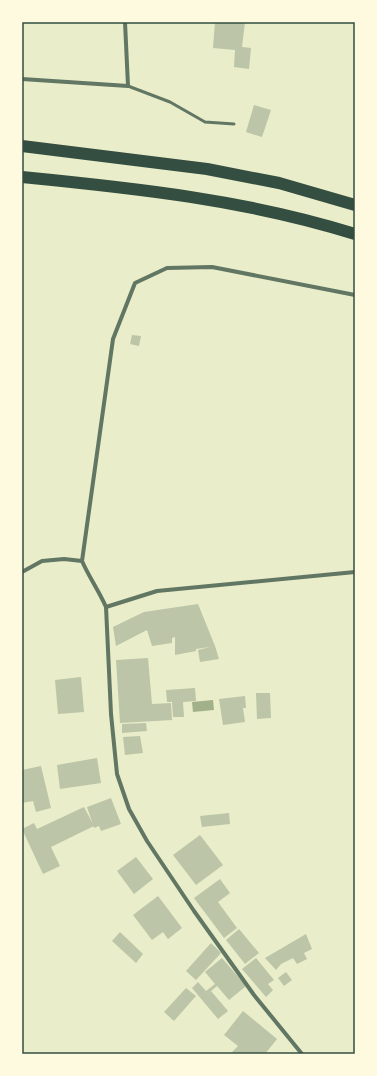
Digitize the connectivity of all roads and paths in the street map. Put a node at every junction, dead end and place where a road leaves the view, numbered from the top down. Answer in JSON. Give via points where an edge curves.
{"nodes":[{"id":1,"x":125,"y":22,"type":"edge"},
{"id":2,"x":22,"y":79,"type":"edge"},
{"id":3,"x":128,"y":86,"type":"junction"},
{"id":4,"x":234,"y":124,"type":"dead end"},
{"id":5,"x":22,"y":146,"type":"edge"},
{"id":6,"x":22,"y":178,"type":"edge"},
{"id":7,"x":355,"y":204,"type":"edge"},
{"id":8,"x":355,"y":234,"type":"edge"},
{"id":9,"x":355,"y":295,"type":"edge"},
{"id":10,"x":82,"y":561,"type":"junction"},
{"id":11,"x":22,"y":572,"type":"edge"},
{"id":12,"x":355,"y":572,"type":"edge"},
{"id":13,"x":106,"y":607,"type":"junction"},
{"id":14,"x":302,"y":1054,"type":"edge"}],
"edges":[{"from":1,"to":3,"type":"street"},
{"from":2,"to":3,"type":"street"},
{"from":3,"to":4,"type":"lane","via":[[170,102],[205,122]]},
{"from":5,"to":7,"type":"highway","via":[[207,169],[279,183]]},
{"from":6,"to":8,"type":"highway","via":[[221,201]]},
{"from":9,"to":10,"type":"street","via":[[212,267],[167,268],[135,283],[113,339]]},
{"from":10,"to":11,"type":"street","via":[[42,561]]},
{"from":10,"to":13,"type":"street"},
{"from":12,"to":13,"type":"street","via":[[157,591]]},
{"from":13,"to":14,"type":"street","via":[[110,714],[117,774],[129,809],[194,912],[254,996]]}]}
